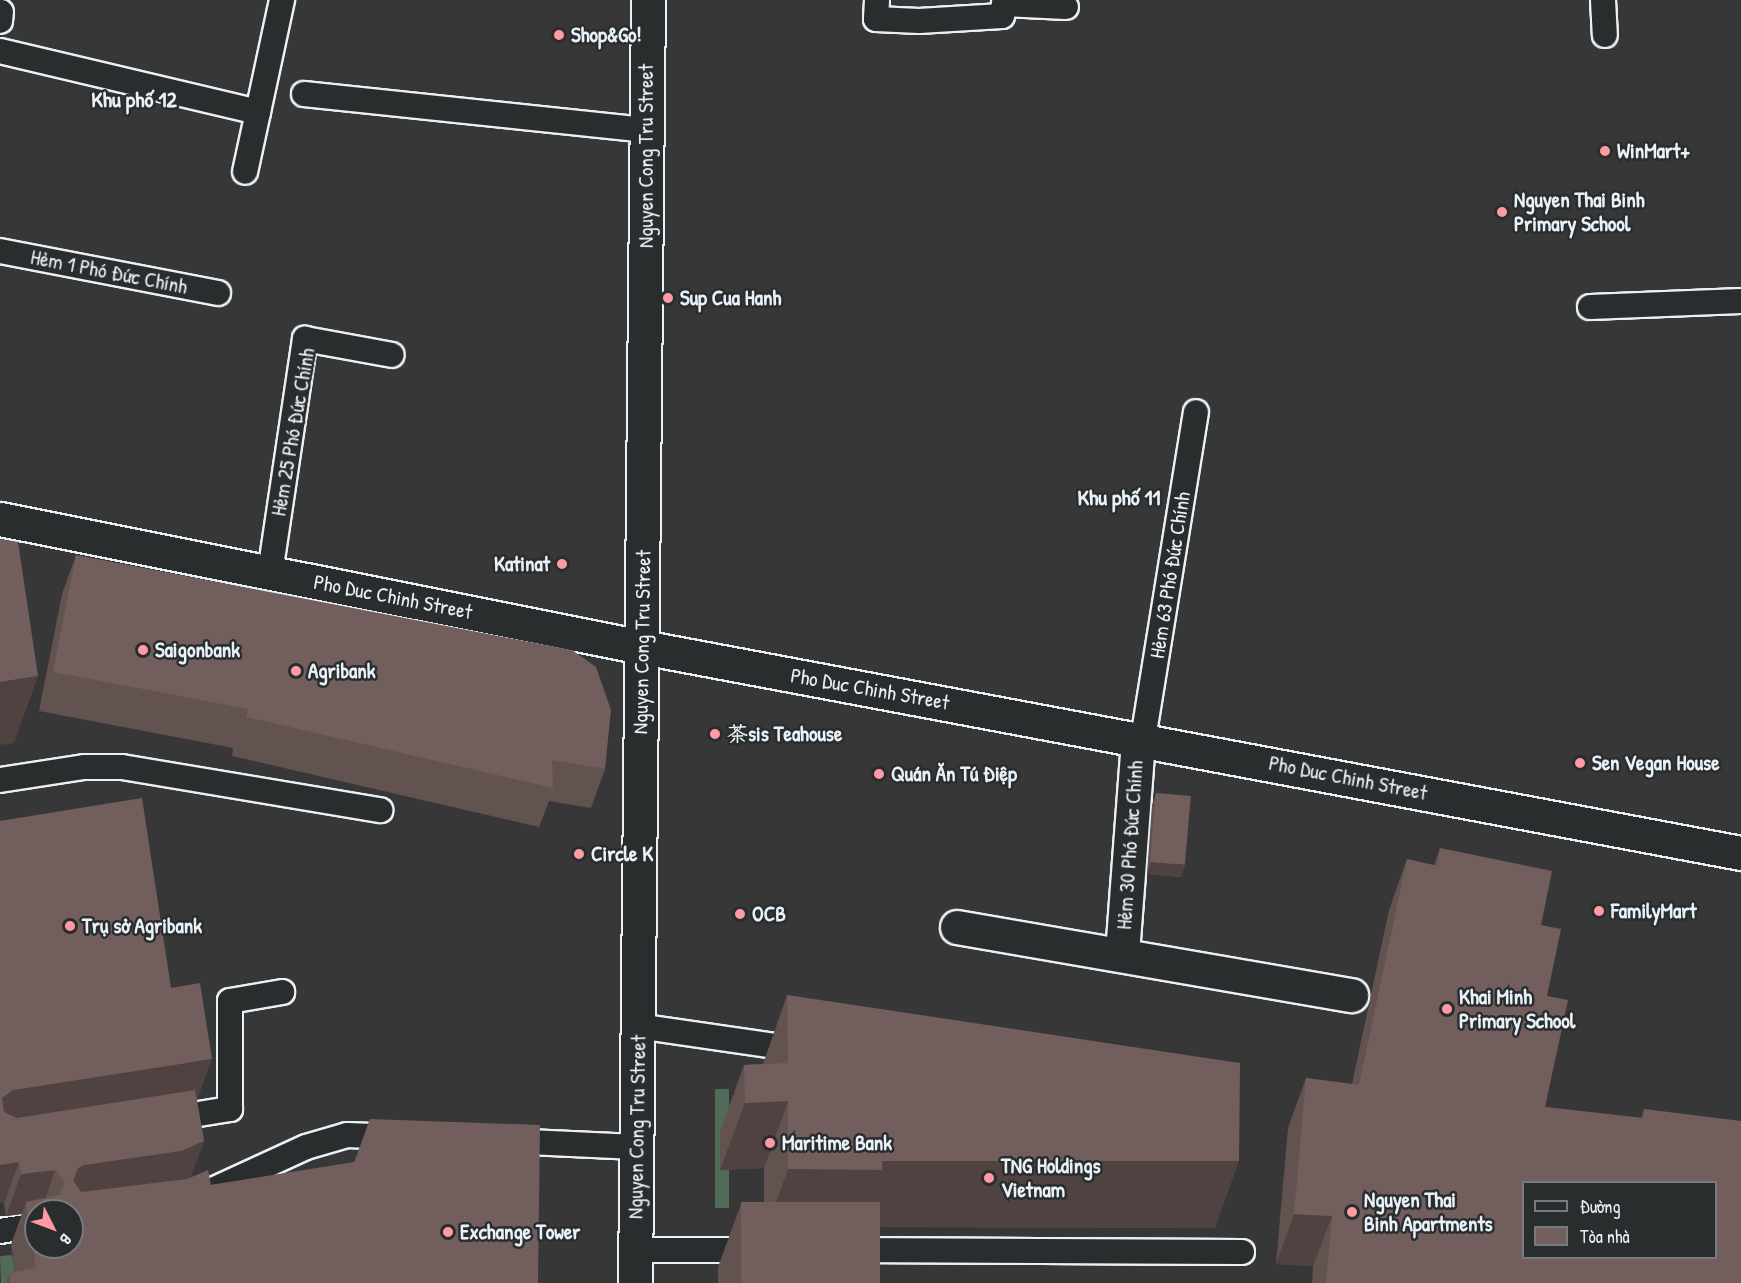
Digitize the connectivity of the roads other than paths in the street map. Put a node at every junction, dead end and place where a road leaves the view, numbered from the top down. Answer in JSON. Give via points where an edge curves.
{"nodes":[{"id":1,"x":282,"y":0,"type":"edge"},
{"id":2,"x":648,"y":0,"type":"edge"},
{"id":3,"x":877,"y":0,"type":"edge"},
{"id":4,"x":1603,"y":0,"type":"edge"},
{"id":5,"x":1066,"y":7,"type":"dead end"},
{"id":6,"x":1605,"y":35,"type":"dead end"},
{"id":7,"x":0,"y":51,"type":"edge"},
{"id":8,"x":304,"y":94,"type":"dead end"},
{"id":9,"x":258,"y":112,"type":"junction"},
{"id":10,"x":647,"y":130,"type":"junction"},
{"id":11,"x":245,"y":172,"type":"dead end"},
{"id":12,"x":0,"y":251,"type":"edge"},
{"id":13,"x":218,"y":293,"type":"dead end"},
{"id":14,"x":1741,"y":301,"type":"edge"},
{"id":15,"x":1590,"y":308,"type":"dead end"},
{"id":16,"x":392,"y":355,"type":"dead end"},
{"id":17,"x":1196,"y":412,"type":"dead end"},
{"id":18,"x":0,"y":519,"type":"edge"},
{"id":19,"x":270,"y":573,"type":"junction"},
{"id":20,"x":642,"y":647,"type":"junction"},
{"id":21,"x":1140,"y":738,"type":"junction"},
{"id":22,"x":0,"y":780,"type":"edge"},
{"id":23,"x":380,"y":810,"type":"dead end"},
{"id":24,"x":1741,"y":853,"type":"edge"},
{"id":25,"x":957,"y":927,"type":"dead end"},
{"id":26,"x":1122,"y":953,"type":"junction"},
{"id":27,"x":282,"y":992,"type":"dead end"},
{"id":28,"x":1351,"y":995,"type":"dead end"},
{"id":29,"x":638,"y":1026,"type":"junction"},
{"id":30,"x":822,"y":1053,"type":"edge"},
{"id":31,"x":150,"y":1121,"type":"edge"},
{"id":32,"x":418,"y":1138,"type":"edge"},
{"id":33,"x":478,"y":1140,"type":"edge"},
{"id":34,"x":636,"y":1147,"type":"junction"},
{"id":35,"x":180,"y":1203,"type":"edge"},
{"id":36,"x":24,"y":1227,"type":"edge"},
{"id":37,"x":0,"y":1231,"type":"edge"},
{"id":38,"x":635,"y":1250,"type":"junction"},
{"id":39,"x":778,"y":1250,"type":"edge"},
{"id":40,"x":826,"y":1250,"type":"edge"},
{"id":41,"x":1242,"y":1252,"type":"dead end"},
{"id":42,"x":635,"y":1283,"type":"edge"}],
"edges":[{"from":1,"to":9,"type":"lane"},
{"from":2,"to":10,"type":"street","name":"Nguyen Cong Tru Street"},
{"from":3,"to":5,"type":"lane","via":[[876,19],[919,21],[1002,16],[1005,4]]},
{"from":4,"to":6,"type":"lane"},
{"from":7,"to":9,"type":"lane"},
{"from":8,"to":10,"type":"lane"},
{"from":9,"to":11,"type":"lane"},
{"from":10,"to":20,"type":"street","name":"Nguyen Cong Tru Street"},
{"from":12,"to":13,"type":"lane","name":"Hẻm 1 Phó Ðức Chính"},
{"from":14,"to":15,"type":"lane"},
{"from":16,"to":19,"type":"lane","name":"Hẻm 25 Phó Ðức Chính","via":[[304,339]]},
{"from":17,"to":21,"type":"lane","name":"Hẻm 63 Phó Đức Chính"},
{"from":18,"to":19,"type":"street","name":"Pho Duc Chinh Street"},
{"from":19,"to":20,"type":"street","name":"Pho Duc Chinh Street"},
{"from":20,"to":21,"type":"street","name":"Pho Duc Chinh Street"},
{"from":20,"to":29,"type":"street","name":"Nguyen Cong Tru Street"},
{"from":21,"to":24,"type":"street","name":"Pho Duc Chinh Street"},
{"from":21,"to":26,"type":"street","name":"Hẻm 30 Phó Đức Chính"},
{"from":22,"to":23,"type":"lane","via":[[84,767],[123,767]]},
{"from":25,"to":26,"type":"street"},
{"from":26,"to":28,"type":"street"},
{"from":27,"to":31,"type":"lane","via":[[230,1001],[230,1109]]},
{"from":29,"to":30,"type":"lane"},
{"from":29,"to":34,"type":"street","name":"Nguyen Cong Tru Street"},
{"from":32,"to":35,"type":"lane","via":[[347,1135],[306,1147]]},
{"from":33,"to":34,"type":"lane"},
{"from":34,"to":38,"type":"street","name":"Nguyen Cong Tru Street"},
{"from":36,"to":37,"type":"lane"},
{"from":38,"to":39,"type":"lane"},
{"from":38,"to":42,"type":"street","name":"Nguyen Cong Tru Street"},
{"from":40,"to":41,"type":"lane"}]}
